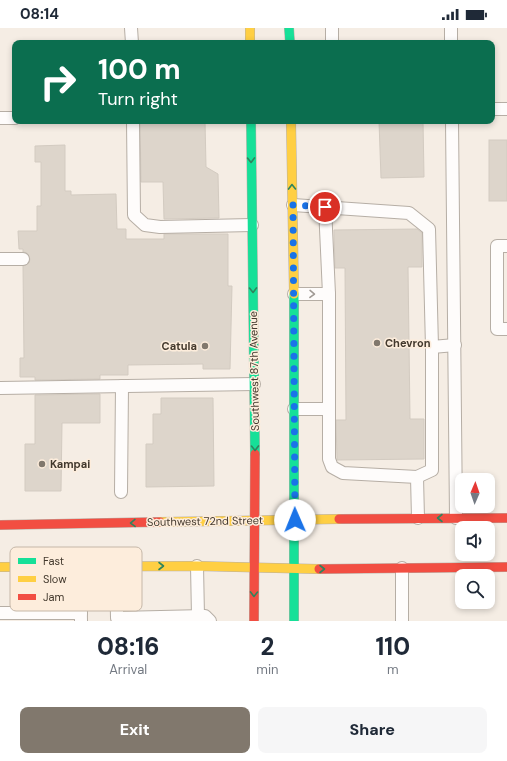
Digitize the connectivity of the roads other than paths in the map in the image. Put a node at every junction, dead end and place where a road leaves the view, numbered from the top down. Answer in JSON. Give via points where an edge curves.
{"nodes":[{"id":1,"x":131,"y":28,"type":"edge"},
{"id":2,"x":250,"y":28,"type":"edge"},
{"id":3,"x":289,"y":28,"type":"edge"},
{"id":4,"x":332,"y":28,"type":"edge"},
{"id":5,"x":451,"y":28,"type":"edge"},
{"id":6,"x":132,"y":40,"type":"edge"},
{"id":7,"x":250,"y":40,"type":"edge"},
{"id":8,"x":290,"y":40,"type":"edge"},
{"id":9,"x":332,"y":40,"type":"edge"},
{"id":10,"x":451,"y":40,"type":"edge"},
{"id":11,"x":495,"y":109,"type":"edge"},
{"id":12,"x":507,"y":109,"type":"edge"},
{"id":13,"x":0,"y":118,"type":"edge"},
{"id":14,"x":12,"y":118,"type":"edge"},
{"id":15,"x":133,"y":124,"type":"edge"},
{"id":16,"x":251,"y":124,"type":"edge"},
{"id":17,"x":291,"y":124,"type":"edge"},
{"id":18,"x":452,"y":124,"type":"edge"},
{"id":19,"x":293,"y":205,"type":"junction"},
{"id":20,"x":325,"y":207,"type":"junction"},
{"id":21,"x":252,"y":225,"type":"junction"},
{"id":22,"x":507,"y":246,"type":"edge"},
{"id":23,"x":0,"y":259,"type":"edge"},
{"id":24,"x":23,"y":259,"type":"dead end"},
{"id":25,"x":294,"y":294,"type":"junction"},
{"id":26,"x":329,"y":294,"type":"junction"},
{"id":27,"x":507,"y":329,"type":"edge"},
{"id":28,"x":454,"y":345,"type":"junction"},
{"id":29,"x":432,"y":347,"type":"junction"},
{"id":30,"x":254,"y":384,"type":"junction"},
{"id":31,"x":122,"y":386,"type":"junction"},
{"id":32,"x":0,"y":388,"type":"edge"},
{"id":33,"x":329,"y":408,"type":"junction"},
{"id":34,"x":294,"y":409,"type":"junction"},
{"id":35,"x":418,"y":477,"type":"junction"},
{"id":36,"x":122,"y":492,"type":"dead end"},
{"id":37,"x":418,"y":518,"type":"junction"},
{"id":38,"x":456,"y":518,"type":"junction"},
{"id":39,"x":507,"y":518,"type":"edge"},
{"id":40,"x":256,"y":520,"type":"junction"},
{"id":41,"x":295,"y":520,"type":"junction"},
{"id":42,"x":0,"y":525,"type":"edge"},
{"id":43,"x":142,"y":566,"type":"edge"},
{"id":44,"x":197,"y":566,"type":"junction"},
{"id":45,"x":0,"y":567,"type":"edge"},
{"id":46,"x":10,"y":567,"type":"edge"},
{"id":47,"x":255,"y":567,"type":"junction"},
{"id":48,"x":507,"y":567,"type":"edge"},
{"id":49,"x":402,"y":568,"type":"junction"},
{"id":50,"x":295,"y":569,"type":"junction"},
{"id":51,"x":117,"y":611,"type":"edge"},
{"id":52,"x":0,"y":613,"type":"edge"},
{"id":53,"x":198,"y":616,"type":"junction"},
{"id":54,"x":81,"y":617,"type":"edge"},
{"id":55,"x":210,"y":621,"type":"edge"},
{"id":56,"x":254,"y":621,"type":"edge"},
{"id":57,"x":294,"y":621,"type":"edge"},
{"id":58,"x":402,"y":621,"type":"edge"}],
"edges":[{"from":1,"to":6,"type":"lane"},
{"from":2,"to":7,"type":"main road"},
{"from":3,"to":8,"type":"main road"},
{"from":4,"to":9,"type":"lane"},
{"from":5,"to":10,"type":"lane"},
{"from":11,"to":12,"type":"lane"},
{"from":13,"to":14,"type":"lane"},
{"from":15,"to":21,"type":"lane","via":[[134,215],[145,225]]},
{"from":16,"to":21,"type":"main road","name":"Southwest 87th Avenue","one_way":true},
{"from":19,"to":17,"type":"main road","one_way":true},
{"from":18,"to":28,"type":"lane"},
{"from":19,"to":20,"type":"lane"},
{"from":19,"to":25,"type":"main road"},
{"from":20,"to":26,"type":"lane"},
{"from":20,"to":29,"type":"lane","via":[[409,213],[429,229]]},
{"from":21,"to":30,"type":"main road","name":"Southwest 87th Avenue","one_way":true},
{"from":22,"to":27,"type":"lane","via":[[497,246],[497,329]]},
{"from":23,"to":24,"type":"lane"},
{"from":25,"to":26,"type":"lane","one_way":true},
{"from":25,"to":34,"type":"main road"},
{"from":26,"to":33,"type":"lane"},
{"from":28,"to":29,"type":"lane"},
{"from":28,"to":38,"type":"lane"},
{"from":29,"to":35,"type":"lane","via":[[432,470]]},
{"from":30,"to":31,"type":"lane"},
{"from":30,"to":40,"type":"main road","name":"Southwest 87th Avenue","one_way":true},
{"from":31,"to":32,"type":"lane"},
{"from":31,"to":36,"type":"lane"},
{"from":33,"to":34,"type":"lane"},
{"from":33,"to":35,"type":"lane","via":[[329,459],[332,467],[343,473]]},
{"from":34,"to":41,"type":"main road"},
{"from":35,"to":37,"type":"lane"},
{"from":38,"to":37,"type":"main road","name":"Southwest 72nd Street","one_way":true},
{"from":37,"to":41,"type":"main road","name":"Southwest 72nd Street"},
{"from":38,"to":39,"type":"main road","name":"Southwest 72nd Street"},
{"from":40,"to":41,"type":"main road","name":"Southwest 72nd Street"},
{"from":40,"to":42,"type":"main road","name":"Southwest 72nd Street","one_way":true},
{"from":40,"to":47,"type":"main road","name":"Southwest 87th Avenue"},
{"from":41,"to":50,"type":"main road"},
{"from":43,"to":44,"type":"main road","one_way":true},
{"from":44,"to":47,"type":"main road"},
{"from":44,"to":53,"type":"lane"},
{"from":45,"to":46,"type":"main road"},
{"from":47,"to":50,"type":"main road"},
{"from":47,"to":56,"type":"main road","name":"Southwest 87th Avenue","one_way":true},
{"from":48,"to":49,"type":"main road"},
{"from":50,"to":49,"type":"main road","one_way":true},
{"from":49,"to":58,"type":"lane"},
{"from":50,"to":57,"type":"main road"},
{"from":51,"to":53,"type":"lane","via":[[117,618]]},
{"from":52,"to":54,"type":"lane"},
{"from":53,"to":55,"type":"lane","via":[[205,616]]}]}
